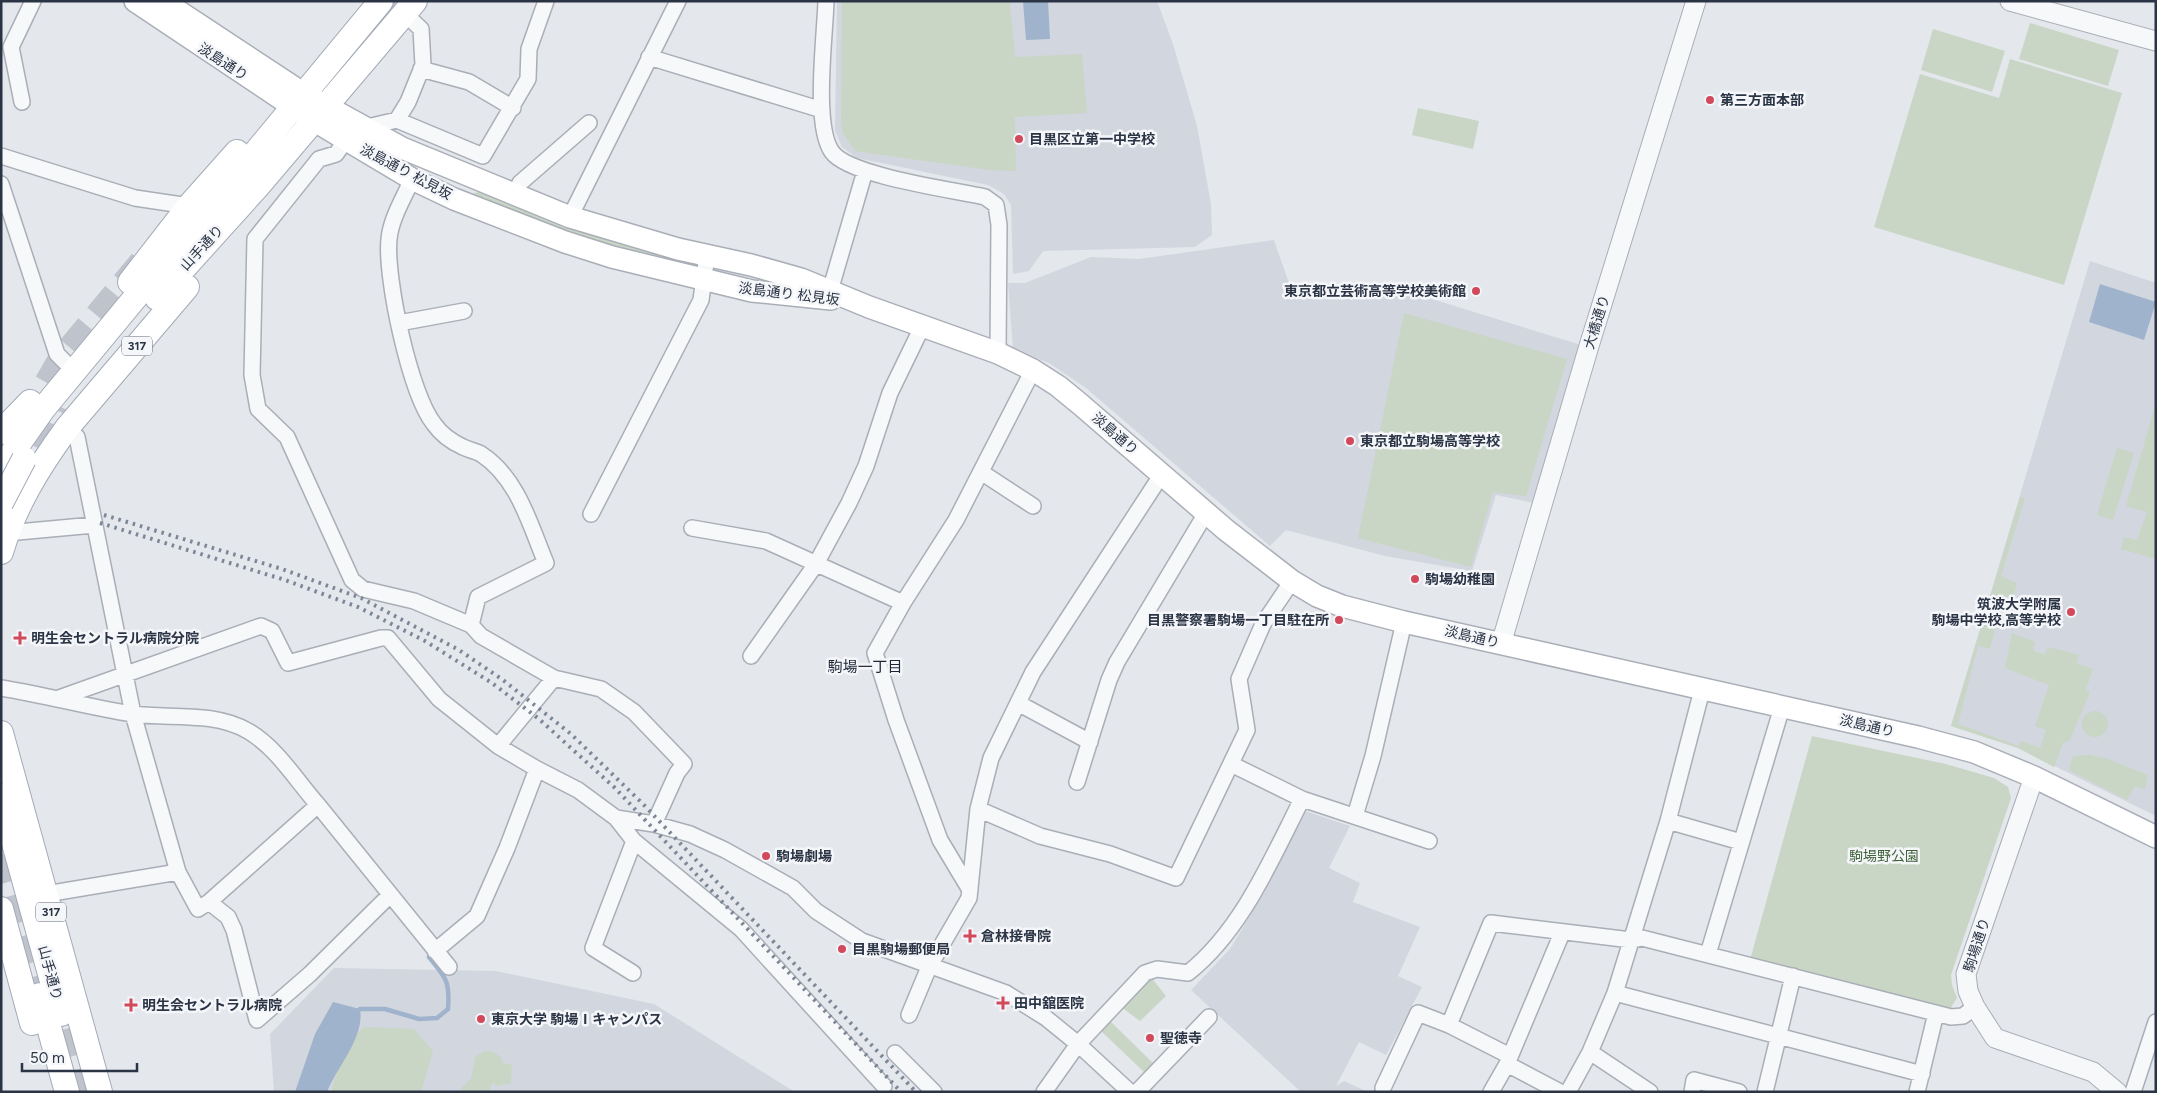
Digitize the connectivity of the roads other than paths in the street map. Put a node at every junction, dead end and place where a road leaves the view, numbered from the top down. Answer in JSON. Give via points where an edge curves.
{"nodes":[{"id":1,"x":33,"y":1,"type":"edge"},
{"id":2,"x":135,"y":1,"type":"edge"},
{"id":3,"x":162,"y":1,"type":"edge"},
{"id":4,"x":381,"y":1,"type":"edge"},
{"id":5,"x":546,"y":1,"type":"edge"},
{"id":6,"x":678,"y":1,"type":"edge"},
{"id":7,"x":826,"y":1,"type":"edge"},
{"id":8,"x":1696,"y":1,"type":"edge"},
{"id":9,"x":2010,"y":1,"type":"edge"},
{"id":10,"x":410,"y":7,"type":"edge"},
{"id":11,"x":2156,"y":41,"type":"edge"},
{"id":12,"x":649,"y":57,"type":"junction"},
{"id":13,"x":421,"y":69,"type":"junction"},
{"id":14,"x":298,"y":101,"type":"junction"},
{"id":15,"x":22,"y":102,"type":"dead end"},
{"id":16,"x":513,"y":108,"type":"junction"},
{"id":17,"x":822,"y":110,"type":"junction"},
{"id":18,"x":319,"y":113,"type":"junction"},
{"id":19,"x":397,"y":120,"type":"junction"},
{"id":20,"x":589,"y":123,"type":"dead end"},
{"id":21,"x":355,"y":134,"type":"junction"},
{"id":22,"x":289,"y":150,"type":"junction"},
{"id":23,"x":1,"y":156,"type":"edge"},
{"id":24,"x":865,"y":171,"type":"junction"},
{"id":25,"x":412,"y":179,"type":"junction"},
{"id":26,"x":1,"y":184,"type":"edge"},
{"id":27,"x":514,"y":196,"type":"junction"},
{"id":28,"x":189,"y":206,"type":"junction"},
{"id":29,"x":570,"y":217,"type":"junction"},
{"id":30,"x":707,"y":255,"type":"junction"},
{"id":31,"x":704,"y":280,"type":"junction"},
{"id":32,"x":830,"y":291,"type":"junction"},
{"id":33,"x":854,"y":302,"type":"junction"},
{"id":34,"x":464,"y":311,"type":"dead end"},
{"id":35,"x":399,"y":323,"type":"junction"},
{"id":36,"x":922,"y":327,"type":"junction"},
{"id":37,"x":998,"y":353,"type":"junction"},
{"id":38,"x":65,"y":362,"type":"junction"},
{"id":39,"x":1032,"y":370,"type":"junction"},
{"id":40,"x":67,"y":428,"type":"junction"},
{"id":41,"x":10,"y":453,"type":"edge"},
{"id":42,"x":981,"y":472,"type":"junction"},
{"id":43,"x":1162,"y":474,"type":"junction"},
{"id":44,"x":1,"y":503,"type":"edge"},
{"id":45,"x":1033,"y":506,"type":"dead end"},
{"id":46,"x":1206,"y":513,"type":"junction"},
{"id":47,"x":591,"y":514,"type":"dead end"},
{"id":48,"x":94,"y":525,"type":"junction"},
{"id":49,"x":692,"y":528,"type":"dead end"},
{"id":50,"x":4,"y":543,"type":"edge"},
{"id":51,"x":816,"y":564,"type":"junction"},
{"id":52,"x":1292,"y":580,"type":"junction"},
{"id":53,"x":903,"y":602,"type":"junction"},
{"id":54,"x":1404,"y":622,"type":"junction"},
{"id":55,"x":471,"y":625,"type":"junction"},
{"id":56,"x":1501,"y":644,"type":"junction"},
{"id":57,"x":751,"y":656,"type":"dead end"},
{"id":58,"x":124,"y":676,"type":"junction"},
{"id":59,"x":554,"y":678,"type":"junction"},
{"id":60,"x":1,"y":688,"type":"edge"},
{"id":61,"x":1702,"y":690,"type":"junction"},
{"id":62,"x":59,"y":698,"type":"junction"},
{"id":63,"x":1018,"y":703,"type":"junction"},
{"id":64,"x":1782,"y":707,"type":"junction"},
{"id":65,"x":133,"y":714,"type":"junction"},
{"id":66,"x":1,"y":733,"type":"edge"},
{"id":67,"x":1090,"y":742,"type":"junction"},
{"id":68,"x":498,"y":746,"type":"junction"},
{"id":69,"x":1231,"y":764,"type":"junction"},
{"id":70,"x":537,"y":769,"type":"junction"},
{"id":71,"x":2034,"y":777,"type":"junction"},
{"id":72,"x":1077,"y":782,"type":"dead end"},
{"id":73,"x":1,"y":796,"type":"edge"},
{"id":74,"x":1302,"y":800,"type":"junction"},
{"id":75,"x":318,"y":805,"type":"junction"},
{"id":76,"x":978,"y":809,"type":"junction"},
{"id":77,"x":1356,"y":816,"type":"junction"},
{"id":78,"x":616,"y":818,"type":"junction"},
{"id":79,"x":1668,"y":821,"type":"junction"},
{"id":80,"x":654,"y":824,"type":"junction"},
{"id":81,"x":2156,"y":837,"type":"edge"},
{"id":82,"x":634,"y":841,"type":"junction"},
{"id":83,"x":1429,"y":841,"type":"dead end"},
{"id":84,"x":1741,"y":842,"type":"junction"},
{"id":85,"x":1,"y":853,"type":"edge"},
{"id":86,"x":178,"y":872,"type":"junction"},
{"id":87,"x":970,"y":890,"type":"junction"},
{"id":88,"x":46,"y":894,"type":"junction"},
{"id":89,"x":390,"y":895,"type":"junction"},
{"id":90,"x":209,"y":902,"type":"junction"},
{"id":91,"x":1,"y":909,"type":"edge"},
{"id":92,"x":1562,"y":933,"type":"junction"},
{"id":93,"x":1631,"y":940,"type":"junction"},
{"id":94,"x":435,"y":951,"type":"junction"},
{"id":95,"x":1708,"y":954,"type":"junction"},
{"id":96,"x":8,"y":959,"type":"edge"},
{"id":97,"x":930,"y":966,"type":"junction"},
{"id":98,"x":449,"y":968,"type":"dead end"},
{"id":99,"x":633,"y":973,"type":"dead end"},
{"id":100,"x":1793,"y":976,"type":"junction"},
{"id":101,"x":1615,"y":993,"type":"junction"},
{"id":102,"x":1975,"y":1007,"type":"junction"},
{"id":103,"x":1936,"y":1013,"type":"junction"},
{"id":104,"x":909,"y":1015,"type":"dead end"},
{"id":105,"x":1209,"y":1017,"type":"dead end"},
{"id":106,"x":2156,"y":1022,"type":"edge"},
{"id":107,"x":1449,"y":1025,"type":"junction"},
{"id":108,"x":1777,"y":1036,"type":"junction"},
{"id":109,"x":1078,"y":1044,"type":"junction"},
{"id":110,"x":895,"y":1052,"type":"dead end"},
{"id":111,"x":1590,"y":1052,"type":"junction"},
{"id":112,"x":1509,"y":1060,"type":"junction"},
{"id":113,"x":1922,"y":1074,"type":"junction"},
{"id":114,"x":884,"y":1086,"type":"dead end"},
{"id":115,"x":1383,"y":1088,"type":"dead end"},
{"id":116,"x":52,"y":1092,"type":"edge"},
{"id":117,"x":67,"y":1092,"type":"edge"},
{"id":118,"x":83,"y":1092,"type":"edge"},
{"id":119,"x":100,"y":1092,"type":"edge"},
{"id":120,"x":934,"y":1092,"type":"edge"},
{"id":121,"x":1044,"y":1092,"type":"edge"},
{"id":122,"x":1130,"y":1092,"type":"edge"},
{"id":123,"x":1137,"y":1092,"type":"edge"},
{"id":124,"x":1491,"y":1092,"type":"edge"},
{"id":125,"x":1560,"y":1092,"type":"edge"},
{"id":126,"x":1568,"y":1092,"type":"edge"},
{"id":127,"x":1650,"y":1092,"type":"edge"},
{"id":128,"x":1692,"y":1092,"type":"edge"},
{"id":129,"x":1739,"y":1092,"type":"edge"},
{"id":130,"x":1765,"y":1092,"type":"edge"},
{"id":131,"x":1917,"y":1092,"type":"edge"},
{"id":132,"x":2117,"y":1092,"type":"edge"},
{"id":133,"x":2134,"y":1092,"type":"edge"}],
"edges":[{"from":1,"to":15,"type":"street","via":[[11,47]]},
{"from":2,"to":14,"type":"main road","name":"淡島通り"},
{"from":3,"to":14,"type":"main road","name":"淡島通り"},
{"from":4,"to":14,"type":"main road","name":"山手通り","number":"317"},
{"from":5,"to":16,"type":"street","via":[[529,49],[528,80]]},
{"from":6,"to":12,"type":"street"},
{"from":7,"to":17,"type":"street"},
{"from":8,"to":56,"type":"street","name":"大橋通り"},
{"from":9,"to":11,"type":"street"},
{"from":10,"to":13,"type":"street","via":[[421,29]]},
{"from":10,"to":18,"type":"main road","name":"山手通り","number":"317"},
{"from":12,"to":17,"type":"street"},
{"from":12,"to":29,"type":"street"},
{"from":13,"to":16,"type":"street","via":[[469,82]]},
{"from":13,"to":19,"type":"street"},
{"from":14,"to":18,"type":"main road","name":"淡島通り"},
{"from":14,"to":28,"type":"main road","number":"317","via":[[260,127]]},
{"from":14,"to":41,"type":"main road","name":"山手通り","number":"317"},
{"from":16,"to":19,"type":"street","via":[[482,156]]},
{"from":17,"to":24,"type":"street","via":[[822,127],[833,153],[840,161]]},
{"from":18,"to":21,"type":"main road","name":"淡島通り 松見坂"},
{"from":18,"to":22,"type":"main road","name":"山手通り","number":"317"},
{"from":19,"to":21,"type":"street"},
{"from":20,"to":27,"type":"street","via":[[520,183]]},
{"from":21,"to":25,"type":"main road","name":"淡島通り 松見坂"},
{"from":21,"to":27,"type":"main road","name":"淡島通り 松見坂","via":[[402,148]]},
{"from":21,"to":55,"type":"street","via":[[336,154],[318,159],[255,239],[254,394],[258,409],[287,437],[352,580],[364,589],[414,601]]},
{"from":22,"to":40,"type":"main road","number":"317","via":[[271,186]]},
{"from":22,"to":41,"type":"main road","name":"山手通り","number":"317","via":[[154,302]]},
{"from":23,"to":28,"type":"street","via":[[135,198]]},
{"from":24,"to":32,"type":"street"},
{"from":24,"to":37,"type":"street","via":[[985,197],[996,204],[999,225]]},
{"from":25,"to":31,"type":"main road","name":"淡島通り 松見坂","via":[[454,199],[565,242]]},
{"from":25,"to":35,"type":"street","via":[[389,237],[388,257]]},
{"from":26,"to":38,"type":"street","via":[[57,354]]},
{"from":27,"to":29,"type":"main road","name":"淡島通り 松見坂"},
{"from":28,"to":38,"type":"main road","number":"317"},
{"from":29,"to":30,"type":"main road","name":"淡島通り 松見坂"},
{"from":30,"to":31,"type":"street"},
{"from":30,"to":32,"type":"main road","name":"淡島通り 松見坂","via":[[801,279]]},
{"from":31,"to":33,"type":"main road","name":"淡島通り 松見坂","via":[[752,291]]},
{"from":31,"to":47,"type":"street","via":[[701,300]]},
{"from":32,"to":33,"type":"main road","name":"淡島通り 松見坂"},
{"from":33,"to":36,"type":"main road","name":"淡島通り"},
{"from":34,"to":35,"type":"street"},
{"from":35,"to":55,"type":"street","via":[[404,349],[426,413],[446,437],[480,454],[502,473],[516,492],[546,563],[478,597]]},
{"from":36,"to":37,"type":"main road","name":"淡島通り"},
{"from":36,"to":51,"type":"street","via":[[890,393],[866,466]]},
{"from":37,"to":39,"type":"main road","name":"淡島通り"},
{"from":38,"to":41,"type":"main road","number":"317"},
{"from":39,"to":42,"type":"street"},
{"from":39,"to":43,"type":"main road","name":"淡島通り","via":[[1080,404]]},
{"from":40,"to":48,"type":"street","via":[[77,437]]},
{"from":40,"to":50,"type":"main road","number":"317","via":[[25,491]]},
{"from":41,"to":44,"type":"main road","name":"山手通り","number":"317","bridge":true},
{"from":42,"to":45,"type":"street"},
{"from":42,"to":53,"type":"street","via":[[956,520]]},
{"from":43,"to":46,"type":"main road","name":"淡島通り"},
{"from":43,"to":63,"type":"street","via":[[1033,672]]},
{"from":46,"to":52,"type":"main road","name":"淡島通り"},
{"from":46,"to":67,"type":"street","via":[[1118,662],[1109,680]]},
{"from":48,"to":50,"type":"street"},
{"from":48,"to":58,"type":"street"},
{"from":49,"to":51,"type":"street","via":[[766,541]]},
{"from":51,"to":53,"type":"street"},
{"from":51,"to":57,"type":"street"},
{"from":52,"to":54,"type":"main road","name":"淡島通り","via":[[1316,596],[1342,606]]},
{"from":52,"to":69,"type":"street","via":[[1263,624],[1239,679],[1247,730]]},
{"from":53,"to":87,"type":"street","via":[[875,653],[878,666],[940,840]]},
{"from":54,"to":56,"type":"main road","name":"淡島通り"},
{"from":54,"to":77,"type":"street"},
{"from":55,"to":59,"type":"street","via":[[481,636]]},
{"from":56,"to":61,"type":"main road","name":"淡島通り"},
{"from":58,"to":62,"type":"street"},
{"from":58,"to":65,"type":"street"},
{"from":58,"to":68,"type":"street","via":[[262,626],[272,631],[288,663],[388,638],[439,699]]},
{"from":59,"to":68,"type":"street"},
{"from":59,"to":80,"type":"street","via":[[601,689],[634,712],[684,764]]},
{"from":60,"to":62,"type":"street"},
{"from":61,"to":64,"type":"main road","name":"淡島通り"},
{"from":61,"to":79,"type":"street"},
{"from":62,"to":65,"type":"street"},
{"from":63,"to":67,"type":"street"},
{"from":63,"to":76,"type":"street","via":[[991,758]]},
{"from":64,"to":71,"type":"main road","name":"淡島通り","via":[[1974,752]]},
{"from":64,"to":84,"type":"street"},
{"from":65,"to":75,"type":"street","via":[[208,718],[247,730],[274,752]]},
{"from":65,"to":86,"type":"street"},
{"from":66,"to":88,"type":"main road","number":"317"},
{"from":67,"to":72,"type":"street"},
{"from":68,"to":70,"type":"street"},
{"from":69,"to":74,"type":"street"},
{"from":69,"to":76,"type":"street","via":[[1176,878],[1110,854],[1040,836]]},
{"from":70,"to":78,"type":"street","via":[[578,790]]},
{"from":70,"to":94,"type":"street","via":[[477,916]]},
{"from":71,"to":81,"type":"main road","name":"淡島通り"},
{"from":71,"to":102,"type":"street","name":"駒場通り","via":[[1966,974],[1968,991]]},
{"from":73,"to":118,"type":"main road","name":"山手通り","number":"317"},
{"from":74,"to":77,"type":"street"},
{"from":74,"to":109,"type":"street","via":[[1270,862],[1224,938],[1188,973],[1157,969],[1145,973]]},
{"from":75,"to":89,"type":"street"},
{"from":75,"to":90,"type":"street"},
{"from":76,"to":87,"type":"street"},
{"from":77,"to":83,"type":"street"},
{"from":78,"to":80,"type":"street"},
{"from":78,"to":82,"type":"street"},
{"from":79,"to":84,"type":"street"},
{"from":79,"to":93,"type":"street"},
{"from":80,"to":97,"type":"street","via":[[690,834],[725,850],[793,888],[816,911],[862,941]]},
{"from":82,"to":99,"type":"street","via":[[593,948]]},
{"from":82,"to":114,"type":"street","via":[[741,929]]},
{"from":84,"to":95,"type":"street"},
{"from":85,"to":117,"type":"main road","name":"山手通り","number":"317"},
{"from":86,"to":88,"type":"street"},
{"from":86,"to":90,"type":"street","via":[[198,910]]},
{"from":87,"to":97,"type":"street","via":[[969,898]]},
{"from":88,"to":119,"type":"main road","number":"317"},
{"from":89,"to":90,"type":"street","via":[[310,974],[257,1020],[234,930],[228,916]]},
{"from":89,"to":94,"type":"street"},
{"from":91,"to":96,"type":"main road"},
{"from":92,"to":93,"type":"street"},
{"from":92,"to":107,"type":"street","via":[[1491,922]]},
{"from":92,"to":112,"type":"street"},
{"from":93,"to":95,"type":"street","via":[[1642,938]]},
{"from":93,"to":101,"type":"street"},
{"from":94,"to":98,"type":"street"},
{"from":95,"to":100,"type":"street"},
{"from":96,"to":116,"type":"main road"},
{"from":97,"to":104,"type":"street"},
{"from":97,"to":109,"type":"street","via":[[1006,993],[1046,1018]]},
{"from":100,"to":103,"type":"street"},
{"from":100,"to":108,"type":"street"},
{"from":101,"to":108,"type":"street"},
{"from":101,"to":111,"type":"street"},
{"from":102,"to":103,"type":"street","via":[[1963,1016]]},
{"from":102,"to":132,"type":"street","name":"駒場通り","via":[[1995,1038],[2093,1072]]},
{"from":103,"to":113,"type":"street"},
{"from":105,"to":123,"type":"street"},
{"from":106,"to":133,"type":"street"},
{"from":107,"to":112,"type":"street"},
{"from":107,"to":115,"type":"street","via":[[1418,1014]]},
{"from":108,"to":113,"type":"street"},
{"from":108,"to":130,"type":"street"},
{"from":109,"to":121,"type":"street"},
{"from":109,"to":122,"type":"street"},
{"from":110,"to":120,"type":"street"},
{"from":111,"to":126,"type":"street"},
{"from":111,"to":127,"type":"street"},
{"from":112,"to":124,"type":"street"},
{"from":112,"to":125,"type":"street"},
{"from":113,"to":131,"type":"street"},
{"from":128,"to":129,"type":"street","via":[[1694,1080]]}]}
